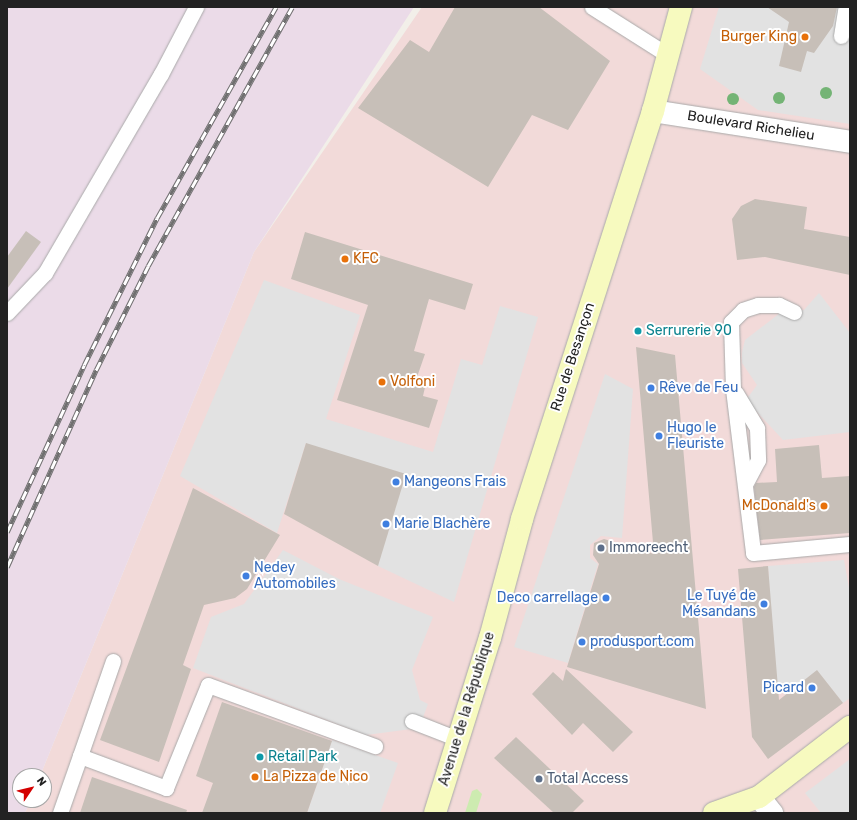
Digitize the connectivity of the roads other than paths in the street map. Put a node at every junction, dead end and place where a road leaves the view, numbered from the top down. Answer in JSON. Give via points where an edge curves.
{"nodes":[{"id":1,"x":196,"y":7,"type":"edge"},
{"id":2,"x":592,"y":7,"type":"edge"},
{"id":3,"x":682,"y":7,"type":"edge"},
{"id":4,"x":845,"y":10,"type":"dead end"},
{"id":5,"x":841,"y":36,"type":"dead end"},
{"id":6,"x":666,"y":54,"type":"junction"},
{"id":7,"x":653,"y":110,"type":"junction"},
{"id":8,"x":850,"y":142,"type":"edge"},
{"id":9,"x":794,"y":312,"type":"dead end"},
{"id":10,"x":7,"y":313,"type":"edge"},
{"id":11,"x":850,"y":544,"type":"edge"},
{"id":12,"x":499,"y":606,"type":"joint"},
{"id":13,"x":113,"y":661,"type":"dead end"},
{"id":14,"x":412,"y":721,"type":"dead end"},
{"id":15,"x":850,"y":726,"type":"edge"},
{"id":16,"x":458,"y":739,"type":"junction"},
{"id":17,"x":375,"y":746,"type":"dead end"},
{"id":18,"x":80,"y":756,"type":"junction"},
{"id":19,"x":766,"y":805,"type":"edge"},
{"id":20,"x":60,"y":813,"type":"edge"},
{"id":21,"x":435,"y":813,"type":"edge"},
{"id":22,"x":714,"y":813,"type":"edge"}],
"edges":[{"from":1,"to":10,"type":"lane","via":[[161,74],[45,273]]},
{"from":2,"to":6,"type":"lane"},
{"from":3,"to":6,"type":"main road","name":"Rue de Besançon"},
{"from":4,"to":5,"type":"lane"},
{"from":6,"to":7,"type":"main road","name":"Rue de Besançon"},
{"from":7,"to":8,"type":"street","name":"Boulevard Richelieu"},
{"from":7,"to":12,"type":"main road","name":"Rue de Besançon","via":[[522,519]]},
{"from":9,"to":11,"type":"lane","via":[[779,305],[758,304],[743,310],[731,322],[733,389],[757,428],[758,460],[746,483],[753,553]]},
{"from":12,"to":16,"type":"main road","name":"Avenue de la République"},
{"from":13,"to":18,"type":"lane"},
{"from":14,"to":16,"type":"lane"},
{"from":15,"to":19,"type":"main road"},
{"from":16,"to":21,"type":"main road","name":"Avenue de la République"},
{"from":17,"to":18,"type":"lane","via":[[208,686],[166,788]]},
{"from":18,"to":20,"type":"lane"},
{"from":19,"to":22,"type":"main road"}]}
